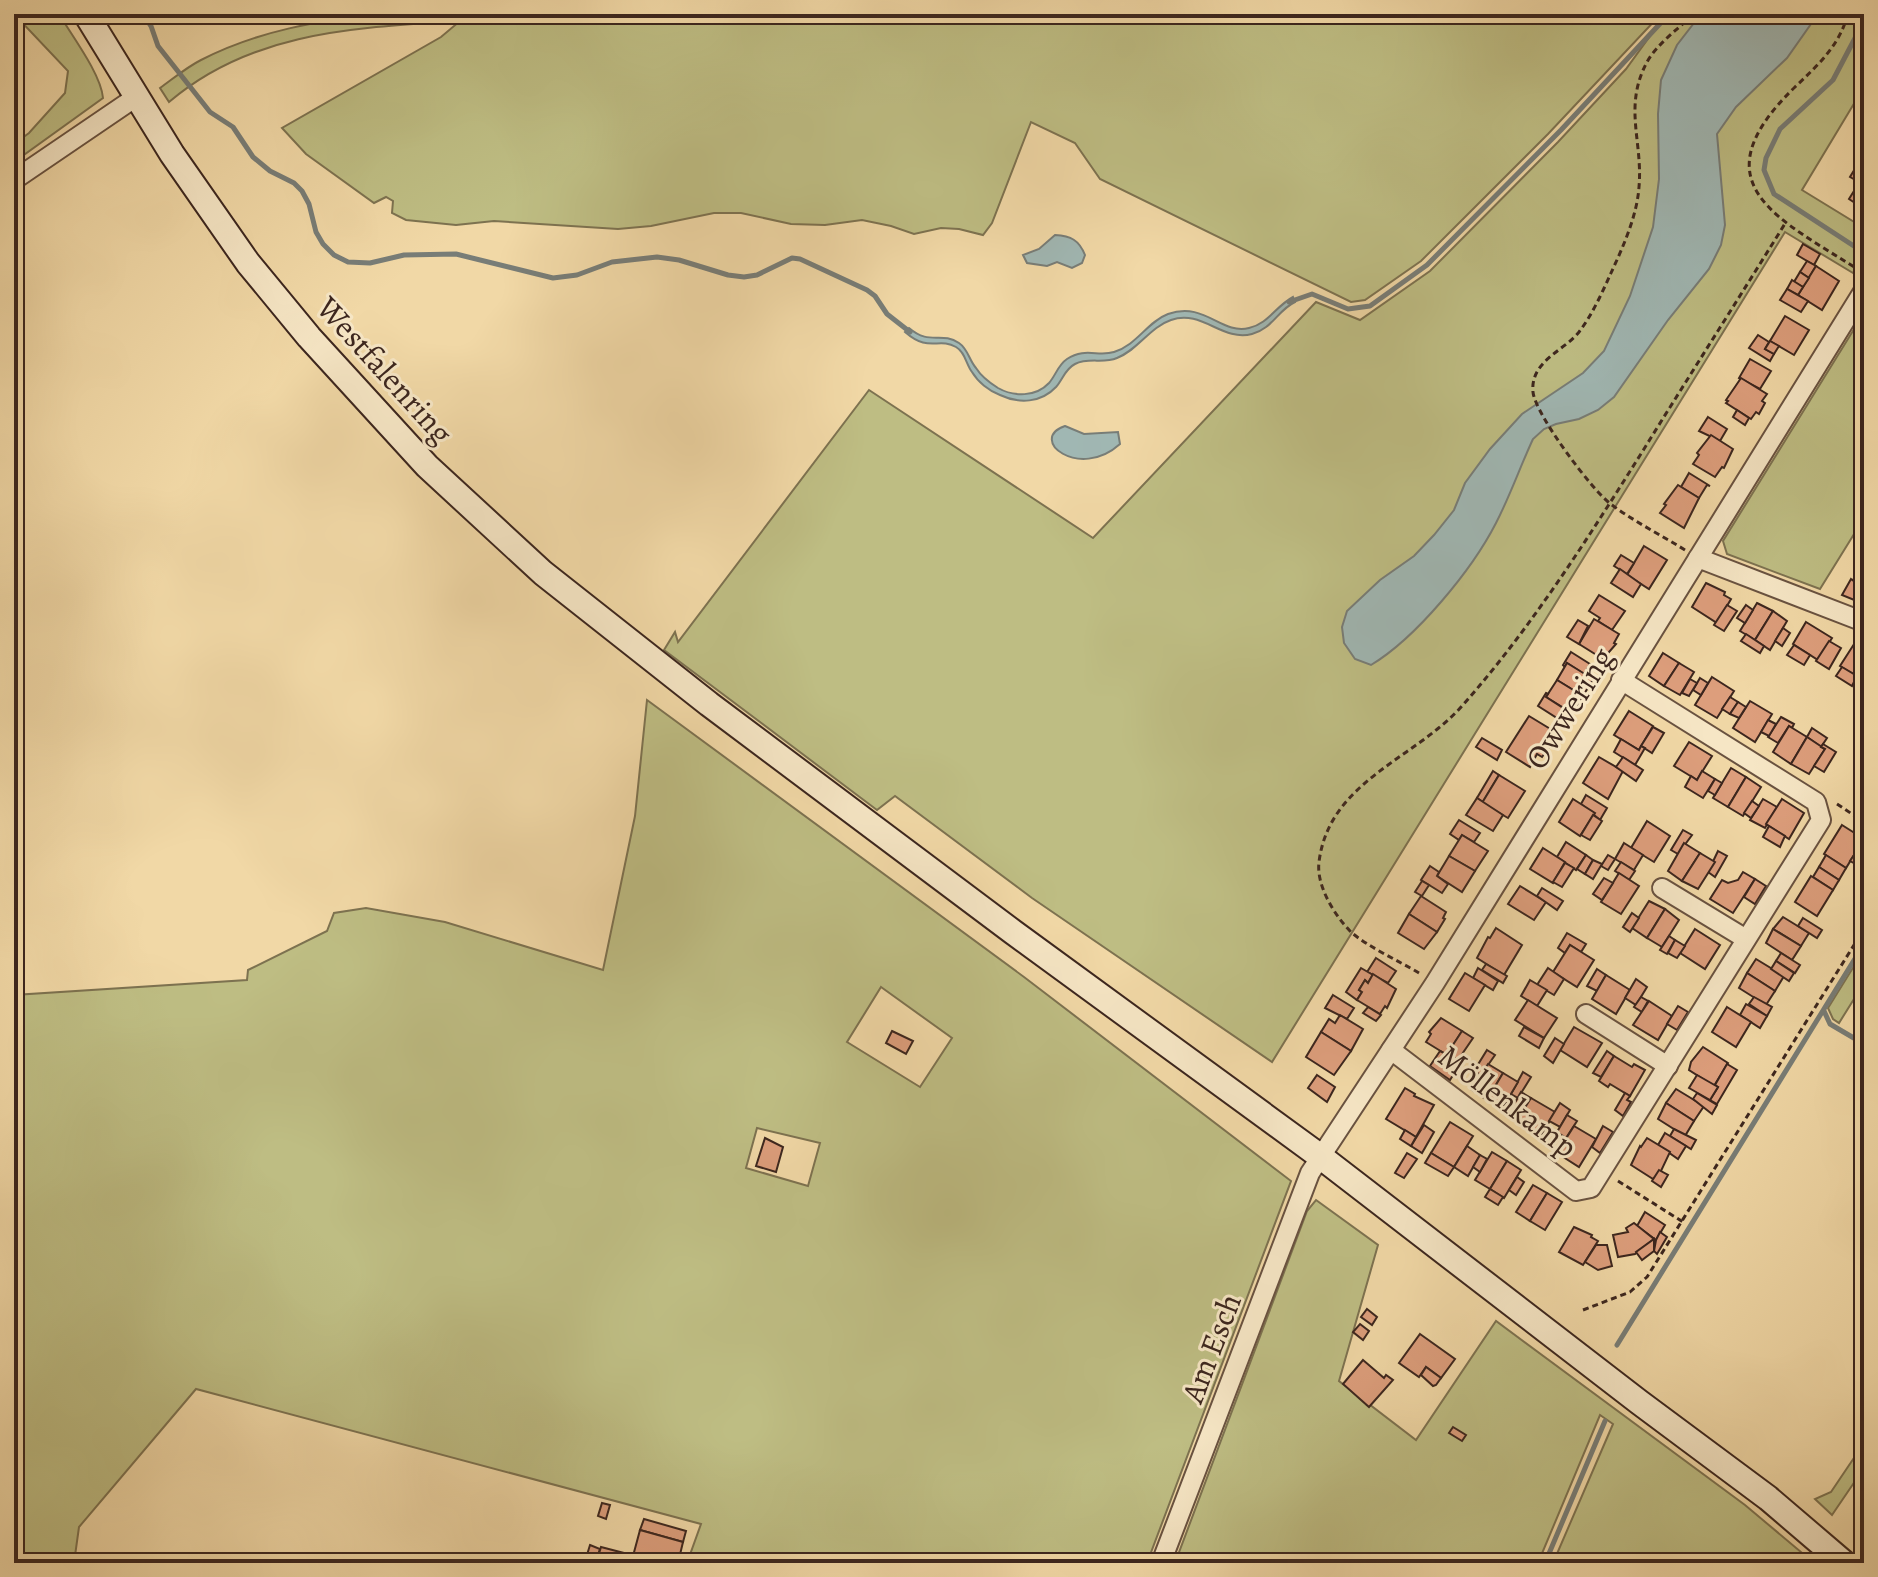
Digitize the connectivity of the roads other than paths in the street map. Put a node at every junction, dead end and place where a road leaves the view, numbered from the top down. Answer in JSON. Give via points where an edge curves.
{"nodes":[{"id":1,"x":86,"y":14,"type":"edge"},
{"id":2,"x":136,"y":97,"type":"junction"},
{"id":3,"x":14,"y":180,"type":"edge"},
{"id":4,"x":1864,"y":290,"type":"edge"},
{"id":5,"x":1698,"y":558,"type":"junction"},
{"id":6,"x":1864,"y":622,"type":"edge"},
{"id":7,"x":1621,"y":680,"type":"junction"},
{"id":8,"x":1662,"y":888,"type":"dead end"},
{"id":9,"x":1746,"y":939,"type":"junction"},
{"id":10,"x":1586,"y":1014,"type":"dead end"},
{"id":11,"x":1391,"y":1050,"type":"junction"},
{"id":12,"x":1668,"y":1066,"type":"junction"},
{"id":13,"x":1321,"y":1157,"type":"junction"},
{"id":14,"x":1161,"y":1563,"type":"edge"},
{"id":15,"x":1844,"y":1563,"type":"edge"}],
"edges":[{"from":1,"to":2,"type":"street","name":"Westfalenring"},
{"from":2,"to":3,"type":"street"},
{"from":2,"to":13,"type":"street","name":"Westfalenring","via":[[204,202],[309,337],[407,445],[543,573],[709,704]]},
{"from":4,"to":5,"type":"street","name":"Owwering"},
{"from":5,"to":6,"type":"street"},
{"from":5,"to":7,"type":"street","name":"Owwering"},
{"from":7,"to":9,"type":"street","name":"Möllenkamp","via":[[1816,802],[1821,820]]},
{"from":7,"to":11,"type":"street","name":"Owwering"},
{"from":8,"to":9,"type":"street"},
{"from":9,"to":12,"type":"street","name":"Möllenkamp"},
{"from":10,"to":12,"type":"street"},
{"from":11,"to":12,"type":"street","name":"Möllenkamp","via":[[1576,1191],[1591,1188]]},
{"from":11,"to":13,"type":"street","name":"Owwering"},
{"from":13,"to":14,"type":"street","name":"Am Esch","via":[[1310,1173]]},
{"from":13,"to":15,"type":"street","name":"Westfalenring","via":[[1758,1490]]}]}
